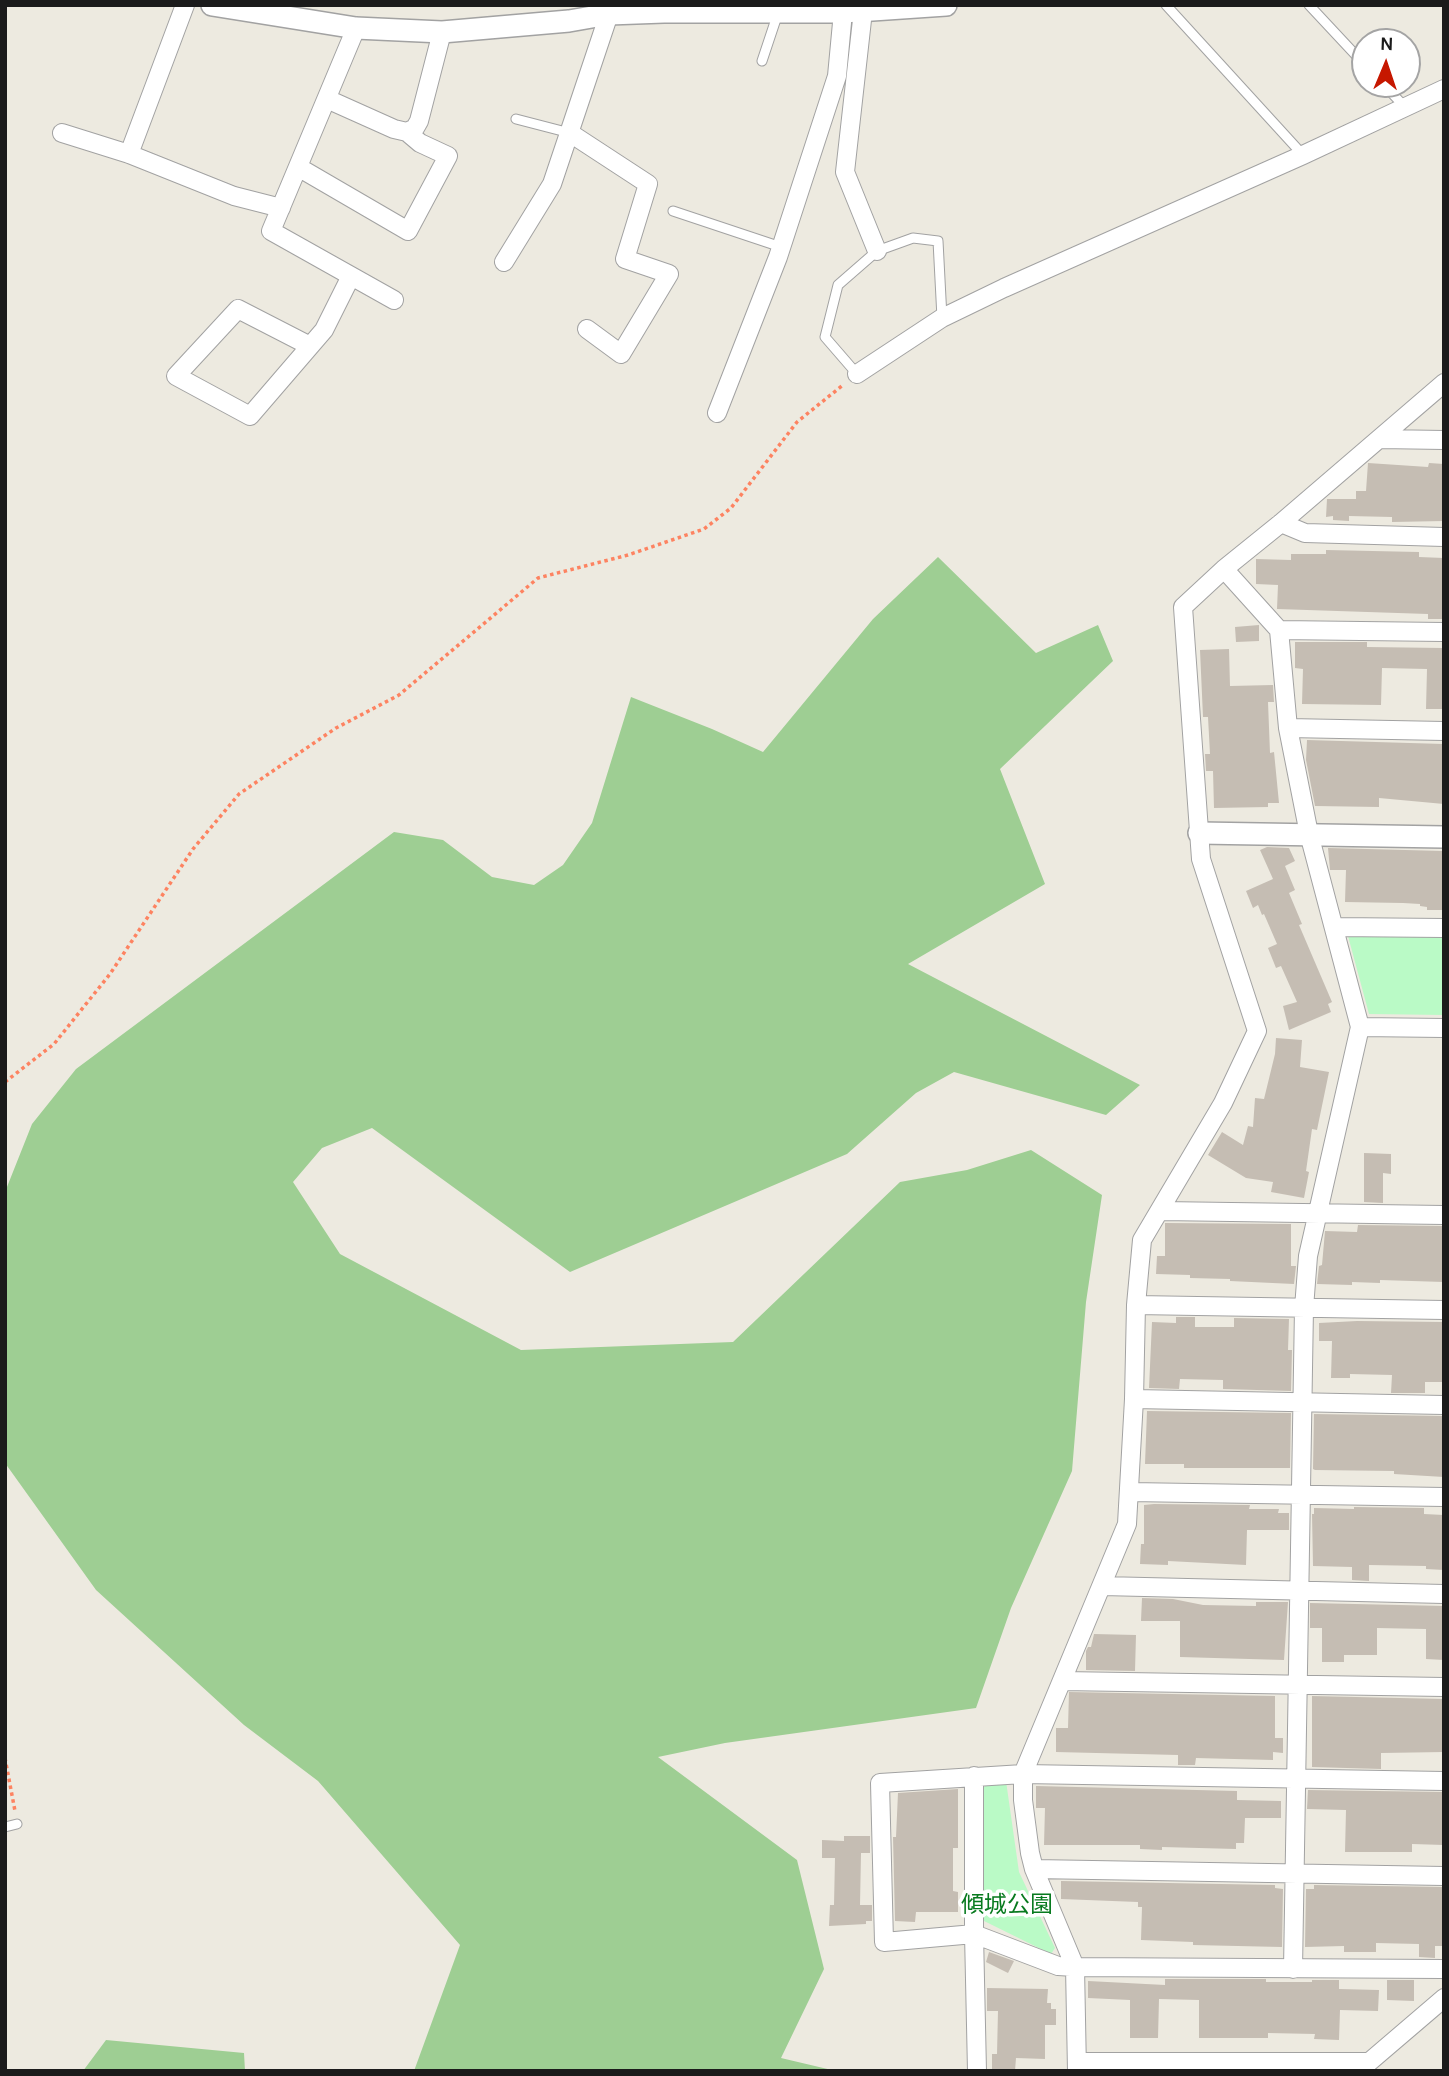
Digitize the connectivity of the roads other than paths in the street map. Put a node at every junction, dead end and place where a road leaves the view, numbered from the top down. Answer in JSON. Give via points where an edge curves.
{"nodes":[{"id":1,"x":185,"y":5,"type":"edge"},
{"id":2,"x":212,"y":5,"type":"edge"},
{"id":3,"x":1166,"y":5,"type":"edge"},
{"id":4,"x":1308,"y":5,"type":"edge"},
{"id":5,"x":933,"y":6,"type":"edge"},
{"id":6,"x":665,"y":9,"type":"edge"},
{"id":7,"x":778,"y":12,"type":"junction"},
{"id":8,"x":853,"y":12,"type":"junction"},
{"id":9,"x":571,"y":13,"type":"edge"},
{"id":10,"x":609,"y":14,"type":"junction"},
{"id":11,"x":356,"y":28,"type":"junction"},
{"id":12,"x":442,"y":32,"type":"junction"},
{"id":13,"x":1351,"y":50,"type":"edge"},
{"id":14,"x":762,"y":61,"type":"dead end"},
{"id":15,"x":1444,"y":89,"type":"edge"},
{"id":16,"x":1396,"y":98,"type":"edge"},
{"id":17,"x":327,"y":99,"type":"junction"},
{"id":18,"x":1405,"y":107,"type":"junction"},
{"id":19,"x":516,"y":119,"type":"dead end"},
{"id":20,"x":407,"y":132,"type":"junction"},
{"id":21,"x":62,"y":133,"type":"dead end"},
{"id":22,"x":570,"y":133,"type":"junction"},
{"id":23,"x":129,"y":154,"type":"junction"},
{"id":24,"x":1303,"y":155,"type":"junction"},
{"id":25,"x":298,"y":167,"type":"junction"},
{"id":26,"x":281,"y":208,"type":"junction"},
{"id":27,"x":673,"y":211,"type":"dead end"},
{"id":28,"x":781,"y":247,"type":"junction"},
{"id":29,"x":877,"y":251,"type":"junction"},
{"id":30,"x":504,"y":262,"type":"dead end"},
{"id":31,"x":351,"y":275,"type":"junction"},
{"id":32,"x":394,"y":300,"type":"dead end"},
{"id":33,"x":942,"y":318,"type":"junction"},
{"id":34,"x":587,"y":329,"type":"dead end"},
{"id":35,"x":310,"y":346,"type":"junction"},
{"id":36,"x":857,"y":374,"type":"joint"},
{"id":37,"x":1444,"y":383,"type":"edge"},
{"id":38,"x":717,"y":414,"type":"dead end"},
{"id":39,"x":1380,"y":439,"type":"junction"},
{"id":40,"x":1444,"y":440,"type":"edge"},
{"id":41,"x":1281,"y":523,"type":"junction"},
{"id":42,"x":1444,"y":537,"type":"edge"},
{"id":43,"x":1224,"y":569,"type":"junction"},
{"id":44,"x":1279,"y":630,"type":"junction"},
{"id":45,"x":1444,"y":632,"type":"edge"},
{"id":46,"x":1289,"y":727,"type":"junction"},
{"id":47,"x":1444,"y":730,"type":"edge"},
{"id":48,"x":1199,"y":833,"type":"junction"},
{"id":49,"x":1309,"y":834,"type":"junction"},
{"id":50,"x":1444,"y":837,"type":"edge"},
{"id":51,"x":1335,"y":927,"type":"junction"},
{"id":52,"x":1444,"y":928,"type":"edge"},
{"id":53,"x":1360,"y":1027,"type":"junction"},
{"id":54,"x":1444,"y":1028,"type":"edge"},
{"id":55,"x":1161,"y":1210,"type":"junction"},
{"id":56,"x":1317,"y":1213,"type":"junction"},
{"id":57,"x":1444,"y":1215,"type":"edge"},
{"id":58,"x":1136,"y":1305,"type":"junction"},
{"id":59,"x":1304,"y":1308,"type":"junction"},
{"id":60,"x":1444,"y":1310,"type":"edge"},
{"id":61,"x":1134,"y":1399,"type":"junction"},
{"id":62,"x":1302,"y":1402,"type":"junction"},
{"id":63,"x":1444,"y":1405,"type":"edge"},
{"id":64,"x":1130,"y":1493,"type":"junction"},
{"id":65,"x":1302,"y":1495,"type":"junction"},
{"id":66,"x":1444,"y":1497,"type":"edge"},
{"id":67,"x":1102,"y":1586,"type":"junction"},
{"id":68,"x":1300,"y":1591,"type":"junction"},
{"id":69,"x":1444,"y":1594,"type":"edge"},
{"id":70,"x":1062,"y":1681,"type":"junction"},
{"id":71,"x":1299,"y":1685,"type":"junction"},
{"id":72,"x":1444,"y":1687,"type":"edge"},
{"id":73,"x":1023,"y":1774,"type":"junction"},
{"id":74,"x":974,"y":1776,"type":"junction"},
{"id":75,"x":1296,"y":1777,"type":"junction"},
{"id":76,"x":1444,"y":1781,"type":"edge"},
{"id":77,"x":17,"y":1824,"type":"road end"},
{"id":78,"x":5,"y":1827,"type":"edge"},
{"id":79,"x":1034,"y":1868,"type":"junction"},
{"id":80,"x":1294,"y":1874,"type":"junction"},
{"id":81,"x":1444,"y":1876,"type":"edge"},
{"id":82,"x":974,"y":1934,"type":"junction"},
{"id":83,"x":1075,"y":1967,"type":"junction"},
{"id":84,"x":1293,"y":1969,"type":"junction"},
{"id":85,"x":1444,"y":1969,"type":"edge"},
{"id":86,"x":1444,"y":1998,"type":"edge"},
{"id":87,"x":1364,"y":2066,"type":"edge"},
{"id":88,"x":1077,"y":2067,"type":"edge"},
{"id":89,"x":977,"y":2071,"type":"edge"}],
"edges":[{"from":1,"to":23,"type":"street"},
{"from":2,"to":11,"type":"street"},
{"from":3,"to":24,"type":"lane"},
{"from":4,"to":13,"type":"lane"},
{"from":5,"to":8,"type":"street"},
{"from":6,"to":7,"type":"street"},
{"from":6,"to":10,"type":"street"},
{"from":7,"to":8,"type":"street"},
{"from":7,"to":14,"type":"lane"},
{"from":8,"to":28,"type":"street"},
{"from":8,"to":29,"type":"street","via":[[845,172]]},
{"from":9,"to":10,"type":"street"},
{"from":9,"to":12,"type":"street"},
{"from":10,"to":22,"type":"street"},
{"from":11,"to":12,"type":"street"},
{"from":11,"to":17,"type":"street"},
{"from":12,"to":20,"type":"street","via":[[419,121]]},
{"from":15,"to":18,"type":"street"},
{"from":16,"to":18,"type":"lane"},
{"from":17,"to":20,"type":"street"},
{"from":17,"to":25,"type":"street"},
{"from":18,"to":24,"type":"street"},
{"from":19,"to":22,"type":"lane"},
{"from":20,"to":25,"type":"street","via":[[448,156],[408,231]]},
{"from":21,"to":23,"type":"street"},
{"from":22,"to":30,"type":"street","via":[[552,184]]},
{"from":22,"to":34,"type":"street","via":[[648,184],[625,259],[669,274],[621,354]]},
{"from":23,"to":26,"type":"street","via":[[234,196]]},
{"from":24,"to":33,"type":"street"},
{"from":25,"to":26,"type":"street"},
{"from":26,"to":31,"type":"street","via":[[271,231]]},
{"from":27,"to":28,"type":"lane"},
{"from":28,"to":38,"type":"street"},
{"from":29,"to":33,"type":"lane","via":[[913,238],[938,241]]},
{"from":29,"to":36,"type":"lane","via":[[838,285],[825,337]]},
{"from":31,"to":32,"type":"street"},
{"from":31,"to":35,"type":"street","via":[[324,330]]},
{"from":33,"to":36,"type":"street"},
{"from":35,"to":35,"type":"street","via":[[250,416],[177,376],[238,309]]},
{"from":37,"to":39,"type":"street"},
{"from":39,"to":40,"type":"street"},
{"from":39,"to":41,"type":"street"},
{"from":41,"to":42,"type":"street","via":[[1305,533]]},
{"from":41,"to":43,"type":"street"},
{"from":43,"to":44,"type":"street"},
{"from":43,"to":48,"type":"street","via":[[1183,607]]},
{"from":44,"to":45,"type":"street"},
{"from":44,"to":46,"type":"street"},
{"from":46,"to":47,"type":"street"},
{"from":46,"to":49,"type":"street"},
{"from":48,"to":49,"type":"street"},
{"from":48,"to":55,"type":"street","via":[[1201,859],[1257,1031],[1223,1103]]},
{"from":49,"to":50,"type":"street"},
{"from":49,"to":51,"type":"street"},
{"from":51,"to":52,"type":"street"},
{"from":51,"to":53,"type":"street"},
{"from":53,"to":54,"type":"street"},
{"from":53,"to":56,"type":"street"},
{"from":55,"to":56,"type":"street"},
{"from":55,"to":58,"type":"street","via":[[1142,1240]]},
{"from":56,"to":57,"type":"street"},
{"from":56,"to":59,"type":"street"},
{"from":58,"to":59,"type":"street"},
{"from":58,"to":61,"type":"street"},
{"from":59,"to":60,"type":"street"},
{"from":59,"to":62,"type":"street"},
{"from":61,"to":62,"type":"street"},
{"from":61,"to":64,"type":"street"},
{"from":62,"to":63,"type":"street"},
{"from":62,"to":65,"type":"street"},
{"from":64,"to":65,"type":"street"},
{"from":64,"to":67,"type":"street","via":[[1128,1524]]},
{"from":65,"to":66,"type":"street"},
{"from":65,"to":68,"type":"street"},
{"from":67,"to":68,"type":"street"},
{"from":67,"to":70,"type":"street"},
{"from":68,"to":69,"type":"street"},
{"from":68,"to":71,"type":"street"},
{"from":70,"to":71,"type":"street"},
{"from":70,"to":73,"type":"street"},
{"from":71,"to":72,"type":"street"},
{"from":71,"to":75,"type":"street"},
{"from":73,"to":74,"type":"street"},
{"from":73,"to":75,"type":"street"},
{"from":73,"to":79,"type":"street"},
{"from":74,"to":82,"type":"street"},
{"from":74,"to":82,"type":"street","via":[[880,1783],[884,1942]]},
{"from":75,"to":76,"type":"street"},
{"from":75,"to":80,"type":"street"},
{"from":77,"to":78,"type":"lane"},
{"from":79,"to":80,"type":"street"},
{"from":79,"to":83,"type":"street"},
{"from":80,"to":81,"type":"street"},
{"from":80,"to":84,"type":"street"},
{"from":82,"to":83,"type":"street","via":[[1058,1966]]},
{"from":82,"to":89,"type":"street"},
{"from":83,"to":84,"type":"street"},
{"from":83,"to":88,"type":"street"},
{"from":84,"to":85,"type":"street"},
{"from":86,"to":87,"type":"street"},
{"from":87,"to":88,"type":"street"}]}
